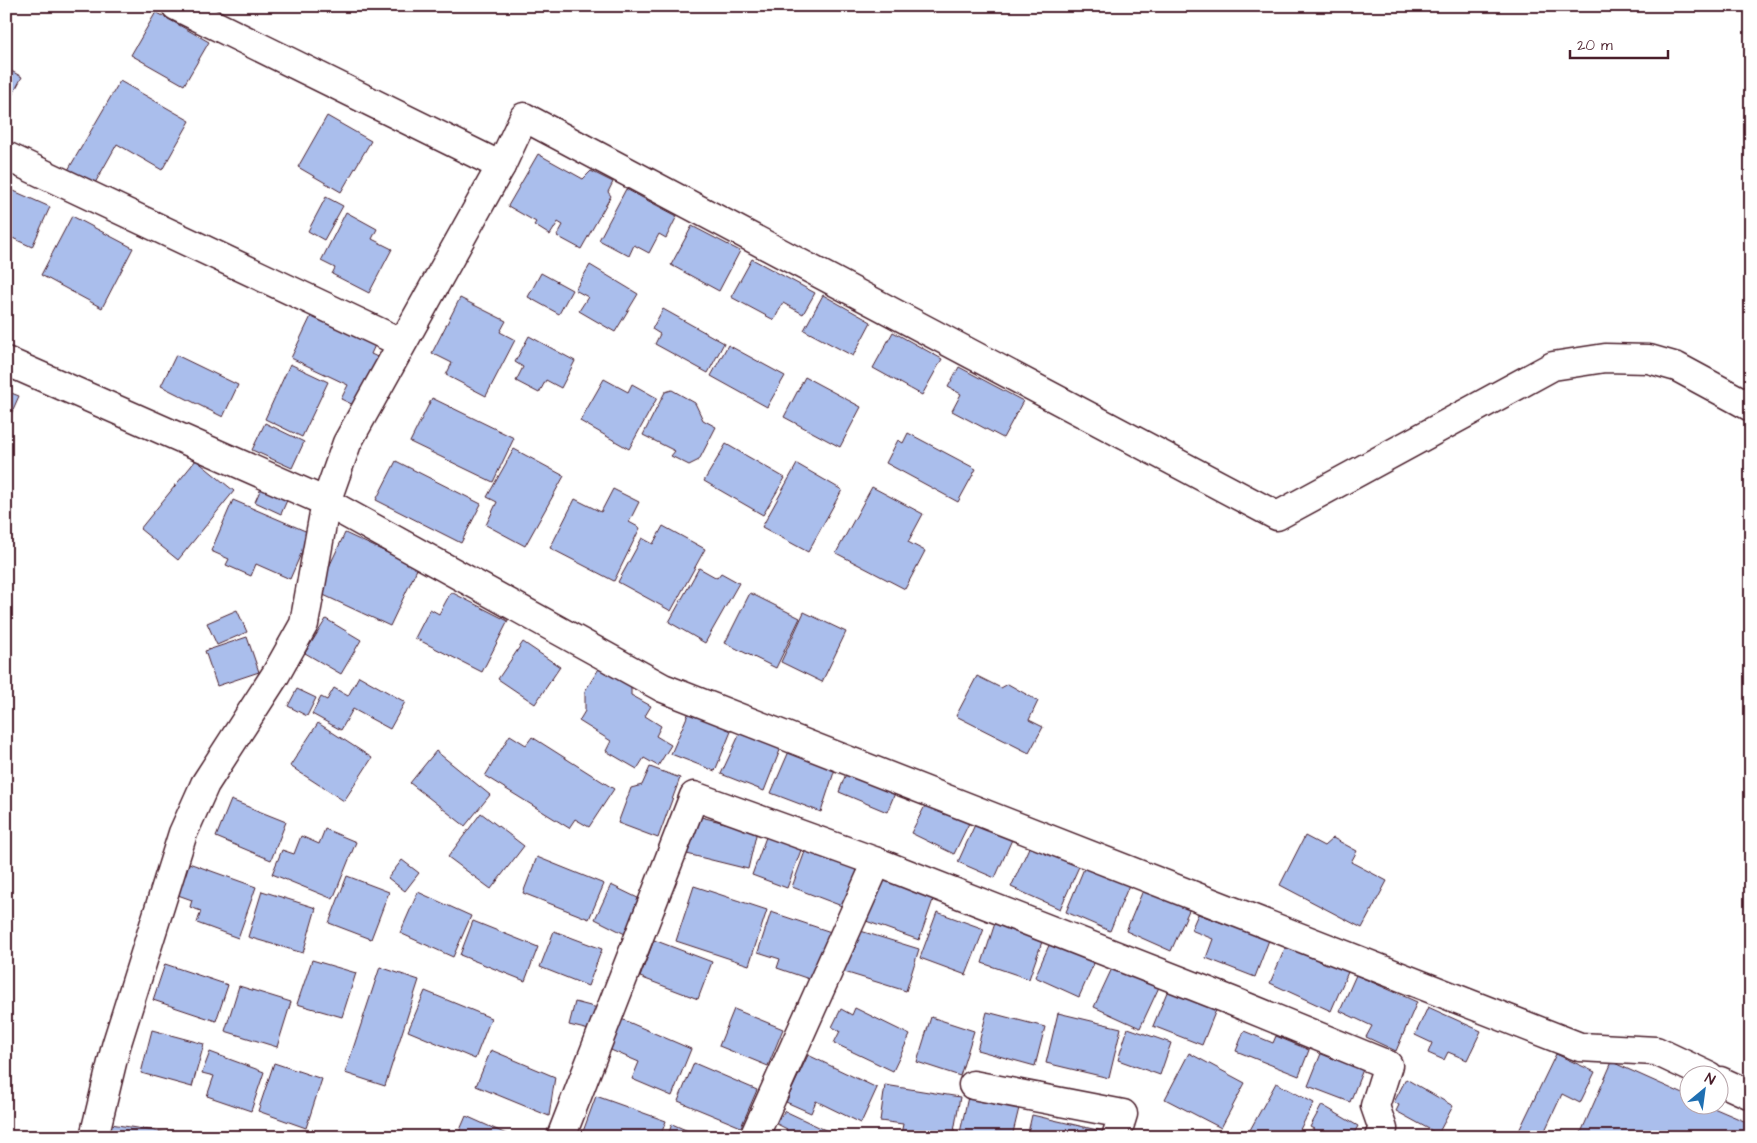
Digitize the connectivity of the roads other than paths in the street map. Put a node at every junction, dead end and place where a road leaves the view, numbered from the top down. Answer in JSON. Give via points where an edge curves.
{"nodes":[{"id":1,"x":176,"y":6,"type":"edge"},
{"id":2,"x":6,"y":156,"type":"edge"},
{"id":3,"x":501,"y":166,"type":"junction"},
{"id":4,"x":402,"y":343,"type":"junction"},
{"id":5,"x":6,"y":361,"type":"edge"},
{"id":6,"x":1751,"y":407,"type":"edge"},
{"id":7,"x":326,"y":502,"type":"junction"},
{"id":8,"x":877,"y":862,"type":"junction"},
{"id":9,"x":1687,"y":1066,"type":"edge"},
{"id":10,"x":974,"y":1084,"type":"dead end"},
{"id":11,"x":1730,"y":1085,"type":"edge"},
{"id":12,"x":1751,"y":1095,"type":"edge"},
{"id":13,"x":94,"y":1137,"type":"edge"},
{"id":14,"x":561,"y":1137,"type":"edge"},
{"id":15,"x":754,"y":1137,"type":"edge"},
{"id":16,"x":1116,"y":1137,"type":"edge"},
{"id":17,"x":1379,"y":1137,"type":"edge"}],
"edges":[{"from":1,"to":3,"type":"street"},
{"from":2,"to":4,"type":"street"},
{"from":3,"to":4,"type":"street"},
{"from":3,"to":6,"type":"street","via":[[524,117],[1277,516],[1553,366],[1605,358],[1649,358],[1677,367]]},
{"from":4,"to":7,"type":"street","via":[[347,443]]},
{"from":5,"to":7,"type":"street"},
{"from":7,"to":9,"type":"street","via":[[663,688],[1580,1047],[1656,1051]]},
{"from":7,"to":13,"type":"street","via":[[304,624],[206,784],[183,833],[116,1046]]},
{"from":8,"to":14,"type":"street","via":[[694,796]]},
{"from":8,"to":15,"type":"street"},
{"from":8,"to":17,"type":"street","via":[[1388,1065],[1376,1106],[1383,1129]]},
{"from":10,"to":16,"type":"street","via":[[1123,1114]]},
{"from":11,"to":12,"type":"street"}]}
